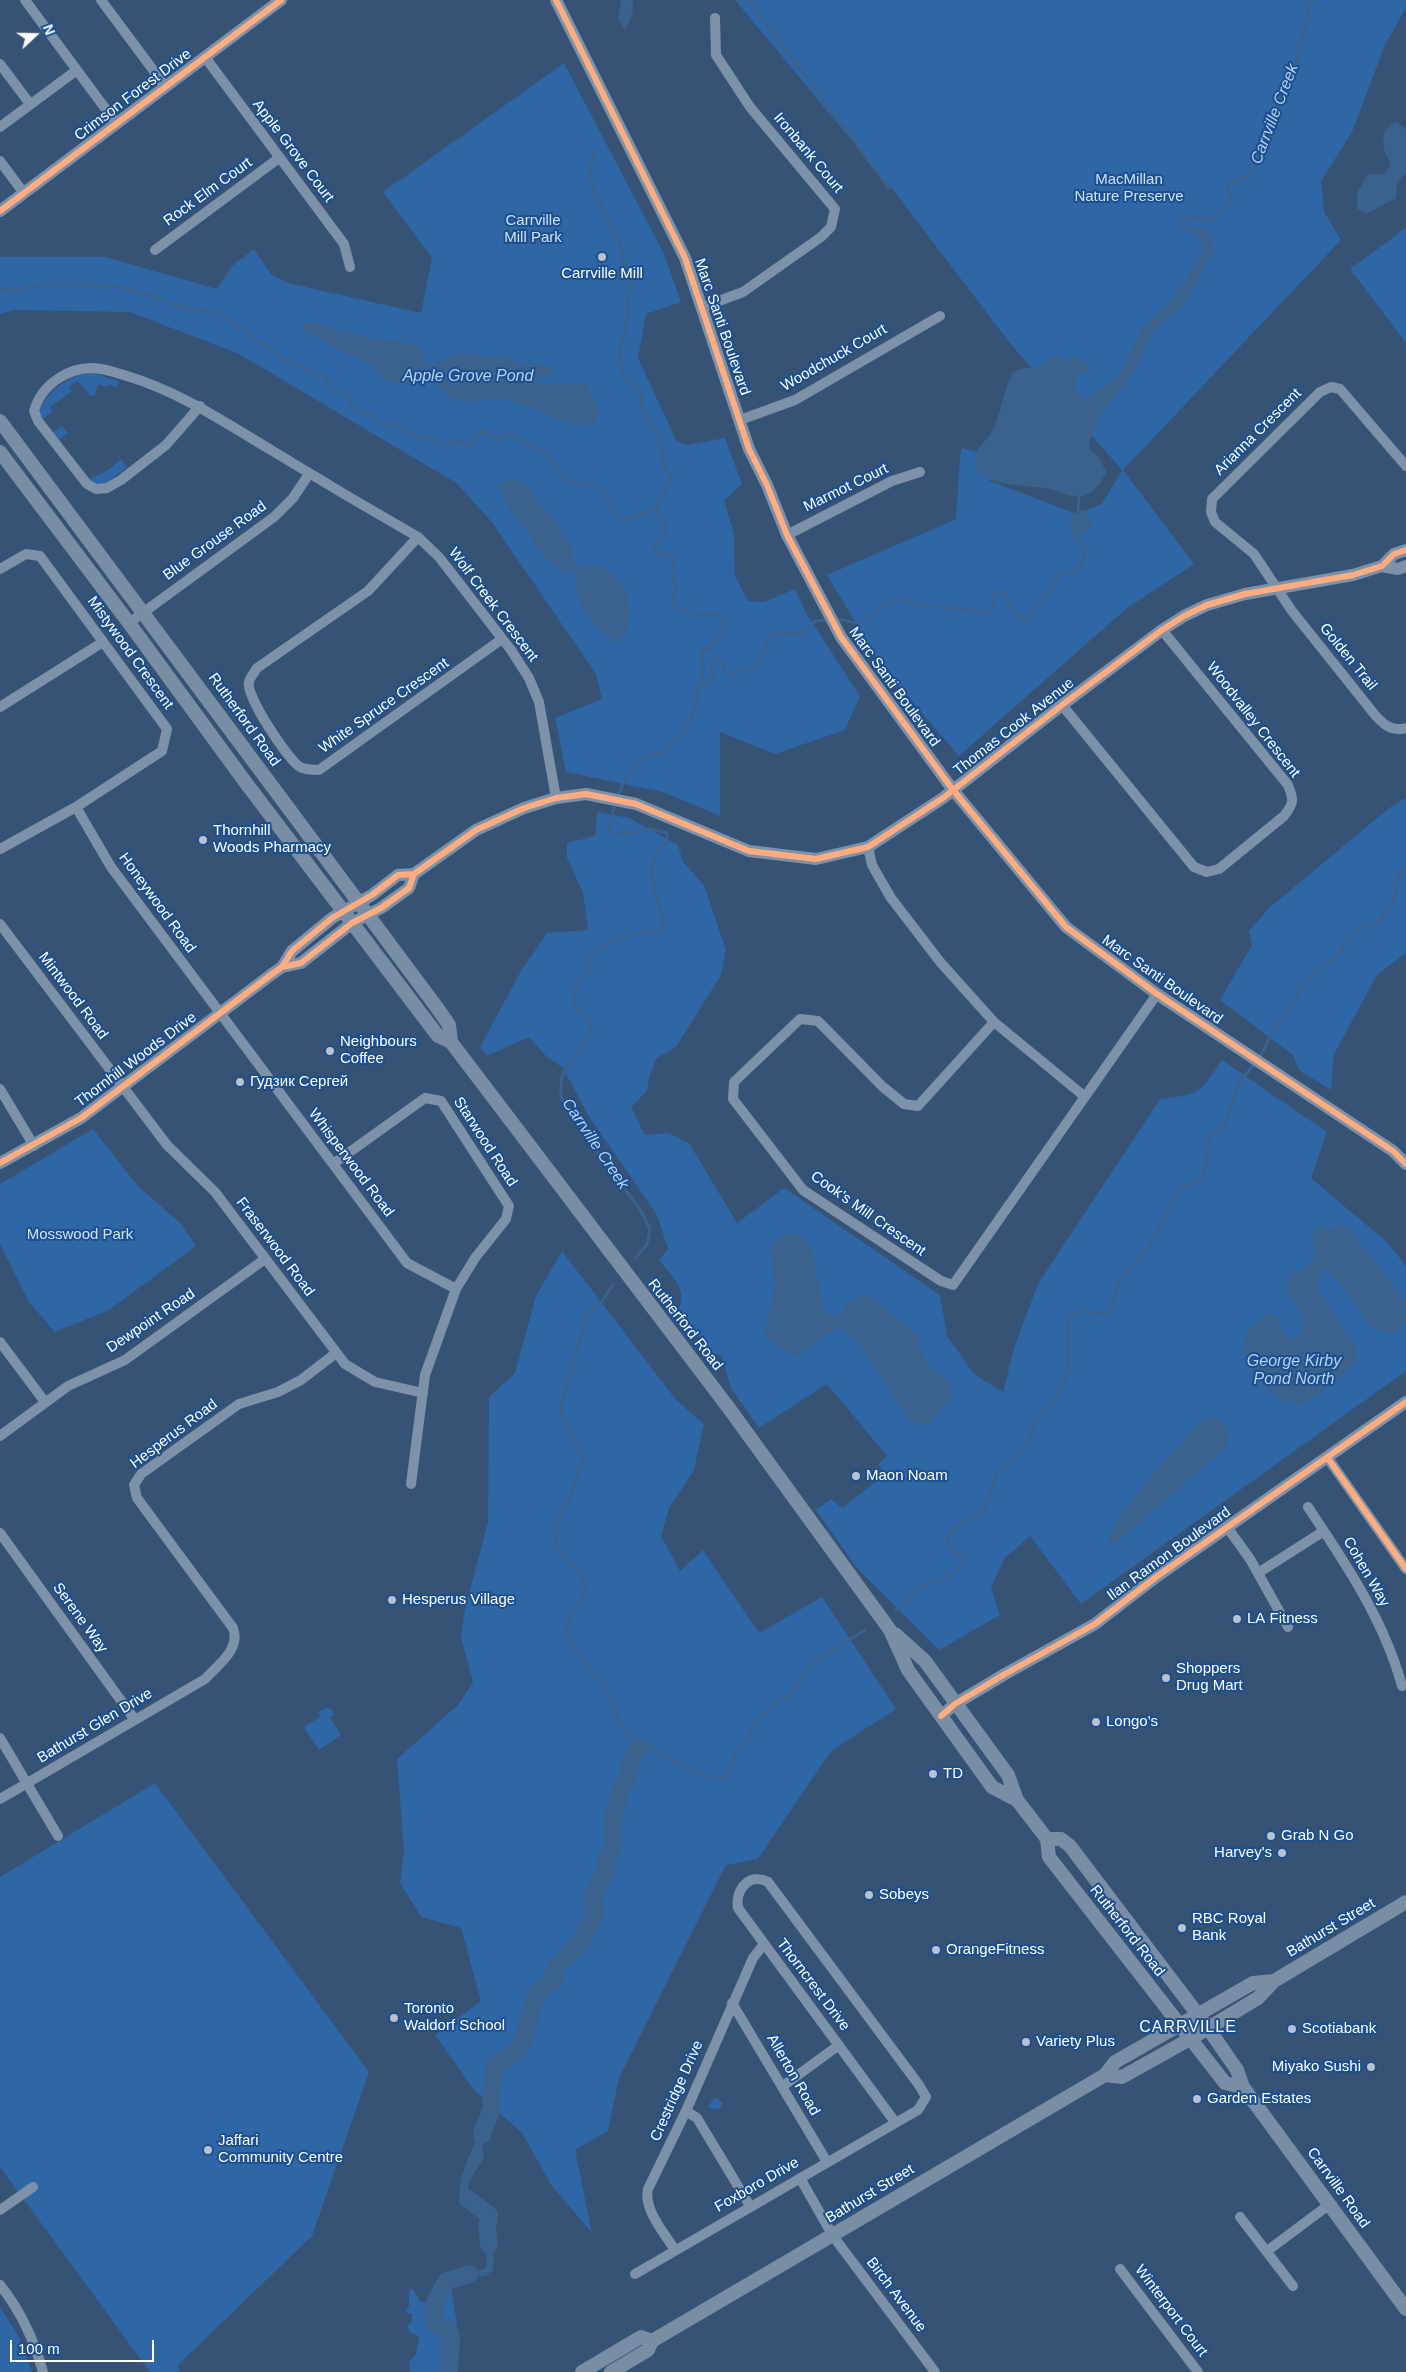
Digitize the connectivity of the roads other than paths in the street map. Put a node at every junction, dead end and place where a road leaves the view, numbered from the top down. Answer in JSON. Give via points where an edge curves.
{"nodes":[{"id":1,"x":25,"y":0,"type":"edge"},
{"id":2,"x":101,"y":0,"type":"edge"},
{"id":3,"x":281,"y":0,"type":"edge"},
{"id":4,"x":556,"y":0,"type":"edge"},
{"id":5,"x":715,"y":18,"type":"dead end"},
{"id":6,"x":204,"y":57,"type":"junction"},
{"id":7,"x":0,"y":64,"type":"edge"},
{"id":8,"x":77,"y":70,"type":"junction"},
{"id":9,"x":165,"y":86,"type":"junction"},
{"id":10,"x":30,"y":104,"type":"junction"},
{"id":11,"x":116,"y":122,"type":"junction"},
{"id":12,"x":0,"y":127,"type":"edge"},
{"id":13,"x":279,"y":158,"type":"junction"},
{"id":14,"x":0,"y":161,"type":"edge"},
{"id":15,"x":23,"y":192,"type":"junction"},
{"id":16,"x":0,"y":211,"type":"edge"},
{"id":17,"x":155,"y":250,"type":"dead end"},
{"id":18,"x":350,"y":267,"type":"dead end"},
{"id":19,"x":702,"y":307,"type":"junction"},
{"id":20,"x":940,"y":316,"type":"dead end"},
{"id":21,"x":200,"y":406,"type":"junction"},
{"id":22,"x":740,"y":420,"type":"junction"},
{"id":23,"x":0,"y":421,"type":"edge"},
{"id":24,"x":0,"y":452,"type":"edge"},
{"id":25,"x":1406,"y":466,"type":"edge"},
{"id":26,"x":920,"y":472,"type":"dead end"},
{"id":27,"x":309,"y":474,"type":"junction"},
{"id":28,"x":787,"y":535,"type":"junction"},
{"id":29,"x":418,"y":537,"type":"junction"},
{"id":30,"x":1406,"y":550,"type":"edge"},
{"id":31,"x":1382,"y":566,"type":"junction"},
{"id":32,"x":1406,"y":566,"type":"edge"},
{"id":33,"x":0,"y":569,"type":"edge"},
{"id":34,"x":1276,"y":587,"type":"junction"},
{"id":35,"x":144,"y":612,"type":"junction"},
{"id":36,"x":129,"y":623,"type":"junction"},
{"id":37,"x":1162,"y":630,"type":"junction"},
{"id":38,"x":502,"y":639,"type":"junction"},
{"id":39,"x":103,"y":642,"type":"junction"},
{"id":40,"x":1062,"y":705,"type":"junction"},
{"id":41,"x":0,"y":707,"type":"edge"},
{"id":42,"x":1406,"y":728,"type":"edge"},
{"id":43,"x":953,"y":790,"type":"junction"},
{"id":44,"x":556,"y":798,"type":"junction"},
{"id":45,"x":76,"y":807,"type":"junction"},
{"id":46,"x":868,"y":847,"type":"junction"},
{"id":47,"x":0,"y":848,"type":"edge"},
{"id":48,"x":414,"y":874,"type":"junction"},
{"id":49,"x":359,"y":902,"type":"junction"},
{"id":50,"x":369,"y":914,"type":"junction"},
{"id":51,"x":348,"y":917,"type":"junction"},
{"id":52,"x":0,"y":924,"type":"edge"},
{"id":53,"x":1157,"y":994,"type":"junction"},
{"id":54,"x":220,"y":1012,"type":"junction"},
{"id":55,"x":994,"y":1022,"type":"junction"},
{"id":56,"x":451,"y":1042,"type":"junction"},
{"id":57,"x":123,"y":1086,"type":"junction"},
{"id":58,"x":0,"y":1089,"type":"edge"},
{"id":59,"x":1084,"y":1096,"type":"junction"},
{"id":60,"x":34,"y":1146,"type":"junction"},
{"id":61,"x":0,"y":1163,"type":"edge"},
{"id":62,"x":332,"y":1164,"type":"junction"},
{"id":63,"x":1406,"y":1164,"type":"edge"},
{"id":64,"x":265,"y":1259,"type":"junction"},
{"id":65,"x":456,"y":1289,"type":"junction"},
{"id":66,"x":0,"y":1342,"type":"edge"},
{"id":67,"x":336,"y":1353,"type":"junction"},
{"id":68,"x":423,"y":1393,"type":"junction"},
{"id":69,"x":45,"y":1402,"type":"junction"},
{"id":70,"x":1406,"y":1402,"type":"edge"},
{"id":71,"x":0,"y":1436,"type":"edge"},
{"id":72,"x":1327,"y":1457,"type":"junction"},
{"id":73,"x":411,"y":1484,"type":"dead end"},
{"id":74,"x":1308,"y":1507,"type":"dead end"},
{"id":75,"x":1227,"y":1527,"type":"junction"},
{"id":76,"x":1324,"y":1531,"type":"junction"},
{"id":77,"x":0,"y":1533,"type":"edge"},
{"id":78,"x":1406,"y":1569,"type":"edge"},
{"id":79,"x":1258,"y":1573,"type":"junction"},
{"id":80,"x":1288,"y":1627,"type":"dead end"},
{"id":81,"x":890,"y":1630,"type":"junction"},
{"id":82,"x":206,"y":1679,"type":"joint"},
{"id":83,"x":1402,"y":1686,"type":"dead end"},
{"id":84,"x":955,"y":1704,"type":"junction"},
{"id":85,"x":941,"y":1716,"type":"junction"},
{"id":86,"x":135,"y":1720,"type":"junction"},
{"id":87,"x":0,"y":1738,"type":"edge"},
{"id":88,"x":26,"y":1785,"type":"junction"},
{"id":89,"x":0,"y":1799,"type":"edge"},
{"id":90,"x":1016,"y":1800,"type":"junction"},
{"id":91,"x":58,"y":1836,"type":"dead end"},
{"id":92,"x":1047,"y":1839,"type":"junction"},
{"id":93,"x":768,"y":1882,"type":"joint"},
{"id":94,"x":1406,"y":1902,"type":"edge"},
{"id":95,"x":764,"y":1944,"type":"junction"},
{"id":96,"x":1274,"y":1981,"type":"junction"},
{"id":97,"x":732,"y":2003,"type":"junction"},
{"id":98,"x":1197,"y":2014,"type":"junction"},
{"id":99,"x":1180,"y":2025,"type":"junction"},
{"id":100,"x":1208,"y":2028,"type":"junction"},
{"id":101,"x":1190,"y":2039,"type":"junction"},
{"id":102,"x":838,"y":2045,"type":"junction"},
{"id":103,"x":1105,"y":2075,"type":"junction"},
{"id":104,"x":783,"y":2086,"type":"junction"},
{"id":105,"x":1243,"y":2087,"type":"junction"},
{"id":106,"x":686,"y":2111,"type":"junction"},
{"id":107,"x":895,"y":2122,"type":"junction"},
{"id":108,"x":827,"y":2162,"type":"junction"},
{"id":109,"x":800,"y":2178,"type":"junction"},
{"id":110,"x":33,"y":2187,"type":"dead end"},
{"id":111,"x":1330,"y":2204,"type":"junction"},
{"id":112,"x":750,"y":2206,"type":"junction"},
{"id":113,"x":0,"y":2210,"type":"edge"},
{"id":114,"x":1240,"y":2217,"type":"dead end"},
{"id":115,"x":833,"y":2236,"type":"junction"},
{"id":116,"x":674,"y":2250,"type":"junction"},
{"id":117,"x":1267,"y":2251,"type":"junction"},
{"id":118,"x":1120,"y":2269,"type":"dead end"},
{"id":119,"x":635,"y":2274,"type":"dead end"},
{"id":120,"x":0,"y":2285,"type":"edge"},
{"id":121,"x":1292,"y":2286,"type":"dead end"},
{"id":122,"x":1406,"y":2309,"type":"edge"},
{"id":123,"x":652,"y":2340,"type":"junction"},
{"id":124,"x":584,"y":2371,"type":"edge"},
{"id":125,"x":43,"y":2372,"type":"edge"},
{"id":126,"x":610,"y":2372,"type":"edge"},
{"id":127,"x":935,"y":2372,"type":"edge"},
{"id":128,"x":1198,"y":2372,"type":"edge"}],
"edges":[{"from":1,"to":8,"type":"street"},
{"from":2,"to":9,"type":"street"},
{"from":3,"to":6,"type":"street","name":"Crimson Forest Drive"},
{"from":4,"to":19,"type":"street","name":"Marc Santi Boulevard","via":[[677,239]]},
{"from":5,"to":19,"type":"street","name":"Ironbank Court","via":[[716,55],[750,107],[835,209],[831,227],[821,237],[743,292]]},
{"from":6,"to":9,"type":"street","name":"Crimson Forest Drive"},
{"from":6,"to":13,"type":"street","name":"Apple Grove Court"},
{"from":7,"to":10,"type":"street"},
{"from":8,"to":10,"type":"street"},
{"from":8,"to":11,"type":"street"},
{"from":9,"to":11,"type":"street","name":"Crimson Forest Drive"},
{"from":10,"to":12,"type":"street"},
{"from":11,"to":15,"type":"street","name":"Crimson Forest Drive"},
{"from":13,"to":17,"type":"street","name":"Rock Elm Court"},
{"from":13,"to":18,"type":"street","name":"Apple Grove Court","via":[[344,244]]},
{"from":14,"to":15,"type":"street"},
{"from":15,"to":16,"type":"street","name":"Crimson Forest Drive"},
{"from":19,"to":22,"type":"street","name":"Marc Santi Boulevard"},
{"from":20,"to":22,"type":"street","name":"Woodchuck Court","via":[[795,400]]},
{"from":21,"to":21,"type":"street","name":"Wolf Creek Crescent","via":[[153,384],[101,369],[80,369],[67,373],[44,390],[34,411],[38,421],[87,484],[107,488],[166,444]]},
{"from":21,"to":27,"type":"street","name":"Wolf Creek Crescent"},
{"from":22,"to":28,"type":"street","name":"Marc Santi Boulevard","via":[[749,449]]},
{"from":23,"to":35,"type":"main road","name":"Rutherford Road"},
{"from":24,"to":36,"type":"main road","name":"Rutherford Road"},
{"from":25,"to":34,"type":"street","name":"Arianna Crescent","via":[[1340,389],[1331,387],[1320,392],[1212,499],[1210,505],[1215,522],[1254,554]]},
{"from":26,"to":28,"type":"street","name":"Marmot Court","via":[[892,481]]},
{"from":27,"to":29,"type":"street","name":"Wolf Creek Crescent"},
{"from":27,"to":35,"type":"street","name":"Blue Grouse Road","via":[[293,498],[274,517]]},
{"from":28,"to":43,"type":"street","name":"Marc Santi Boulevard","via":[[841,637]]},
{"from":29,"to":38,"type":"street","name":"Wolf Creek Crescent","via":[[439,556]]},
{"from":29,"to":38,"type":"street","name":"White Spruce Crescent","via":[[368,591],[257,668],[249,682],[249,693],[259,712],[298,766],[319,770]]},
{"from":30,"to":31,"type":"street","name":"Thomas Cook Avenue","via":[[1394,554]]},
{"from":31,"to":32,"type":"street","name":"Thomas Cook Avenue","via":[[1398,569]]},
{"from":31,"to":34,"type":"street","name":"Thomas Cook Avenue","via":[[1353,575]]},
{"from":33,"to":39,"type":"street","name":"Mistywood Crescent","via":[[26,554],[40,556]]},
{"from":34,"to":37,"type":"street","name":"Thomas Cook Avenue","via":[[1208,605]]},
{"from":34,"to":42,"type":"street","name":"Golden Trail","via":[[1382,723],[1395,730]]},
{"from":35,"to":36,"type":"street","name":"Blue Grouse Road"},
{"from":35,"to":49,"type":"main road","name":"Rutherford Road"},
{"from":36,"to":51,"type":"main road","name":"Rutherford Road"},
{"from":37,"to":40,"type":"street","name":"Thomas Cook Avenue"},
{"from":37,"to":40,"type":"street","name":"Woodvalley Crescent","via":[[1288,785],[1292,796],[1292,806],[1284,816],[1219,869],[1206,872],[1194,867]]},
{"from":38,"to":44,"type":"street","name":"Wolf Creek Crescent","via":[[529,678],[539,702]]},
{"from":39,"to":41,"type":"street"},
{"from":39,"to":45,"type":"street","name":"Mistywood Crescent","via":[[167,729],[162,751]]},
{"from":40,"to":43,"type":"street","name":"Thomas Cook Avenue"},
{"from":43,"to":46,"type":"street","name":"Thomas Cook Avenue"},
{"from":43,"to":53,"type":"street","name":"Marc Santi Boulevard","via":[[1066,927]]},
{"from":44,"to":46,"type":"street","name":"Thomas Cook Avenue","via":[[586,794],[636,804],[749,851],[816,859]]},
{"from":44,"to":48,"type":"street","name":"Thomas Cook Avenue","via":[[524,808],[476,830]]},
{"from":45,"to":47,"type":"street","name":"Mistywood Crescent"},
{"from":45,"to":54,"type":"street","name":"Honeywood Road","via":[[111,868]]},
{"from":46,"to":55,"type":"street","via":[[872,865],[891,898],[941,963]]},
{"from":48,"to":49,"type":"street","name":"Thomas Cook Avenue","via":[[398,875]]},
{"from":48,"to":50,"type":"street","name":"Thomas Cook Avenue","via":[[409,888]]},
{"from":49,"to":50,"type":"main road","name":"Rutherford Road"},
{"from":49,"to":51,"type":"street","name":"Thomas Cook Avenue"},
{"from":50,"to":51,"type":"street","name":"Thomas Cook Avenue"},
{"from":50,"to":56,"type":"main road","name":"Rutherford Road","via":[[449,1025]]},
{"from":51,"to":54,"type":"street","name":"Thornhill Woods Drive","via":[[332,918],[292,951],[282,967]]},
{"from":51,"to":56,"type":"main road","name":"Rutherford Road","via":[[438,1036]]},
{"from":52,"to":57,"type":"street","name":"Mintwood Road"},
{"from":53,"to":59,"type":"street","name":"Cook's Mill Crescent"},
{"from":53,"to":63,"type":"street","name":"Marc Santi Boulevard","via":[[1392,1151]]},
{"from":54,"to":57,"type":"street","name":"Thornhill Woods Drive"},
{"from":54,"to":62,"type":"street","name":"Whisperwood Road"},
{"from":55,"to":59,"type":"street"},
{"from":55,"to":59,"type":"street","name":"Cook's Mill Crescent","via":[[918,1106],[904,1104],[882,1087],[818,1021],[800,1019],[734,1082],[733,1099],[802,1190],[941,1282],[953,1284]]},
{"from":56,"to":81,"type":"main road","name":"Rutherford Road","via":[[728,1408]]},
{"from":57,"to":60,"type":"street","name":"Thornhill Woods Drive","via":[[81,1118]]},
{"from":57,"to":64,"type":"street","name":"Fraserwood Road","via":[[167,1144],[215,1192]]},
{"from":58,"to":60,"type":"street"},
{"from":60,"to":61,"type":"street","name":"Thornhill Woods Drive"},
{"from":62,"to":65,"type":"street","name":"Whisperwood Road","via":[[407,1263]]},
{"from":62,"to":65,"type":"street","name":"Starwood Road","via":[[426,1098],[441,1101],[509,1206],[506,1219],[475,1258]]},
{"from":64,"to":67,"type":"street","name":"Fraserwood Road"},
{"from":64,"to":69,"type":"street","name":"Dewpoint Road","via":[[125,1360],[68,1386]]},
{"from":65,"to":68,"type":"street","name":"Starwood Road","via":[[425,1375]]},
{"from":66,"to":69,"type":"street"},
{"from":67,"to":68,"type":"street","name":"Fraserwood Road","via":[[345,1364],[375,1382]]},
{"from":67,"to":82,"type":"street","name":"Hesperus Road","via":[[301,1380],[278,1392],[239,1404],[141,1474],[134,1484],[137,1498],[234,1630],[233,1648]]},
{"from":68,"to":73,"type":"street","name":"Starwood Road"},
{"from":69,"to":71,"type":"street","name":"Dewpoint Road"},
{"from":70,"to":72,"type":"street","name":"Ilan Ramon Boulevard"},
{"from":72,"to":75,"type":"street","name":"Ilan Ramon Boulevard"},
{"from":72,"to":78,"type":"street"},
{"from":74,"to":76,"type":"street","name":"Cohen Way"},
{"from":75,"to":79,"type":"street"},
{"from":75,"to":84,"type":"street","name":"Ilan Ramon Boulevard","via":[[1094,1624]]},
{"from":76,"to":79,"type":"street","name":"Cohen Way"},
{"from":76,"to":83,"type":"street","name":"Cohen Way","via":[[1368,1601],[1394,1656]]},
{"from":77,"to":86,"type":"street","name":"Serene Way"},
{"from":79,"to":80,"type":"street"},
{"from":81,"to":84,"type":"main road","name":"Rutherford Road","via":[[925,1661]]},
{"from":81,"to":85,"type":"main road","name":"Rutherford Road","via":[[908,1670]]},
{"from":82,"to":86,"type":"street","name":"Bathurst Glen Drive"},
{"from":84,"to":85,"type":"street","name":"Ilan Ramon Boulevard"},
{"from":84,"to":90,"type":"main road","name":"Rutherford Road","via":[[1008,1775]]},
{"from":85,"to":90,"type":"main road","name":"Rutherford Road","via":[[992,1787]]},
{"from":86,"to":88,"type":"street","name":"Bathurst Glen Drive"},
{"from":87,"to":88,"type":"street"},
{"from":88,"to":89,"type":"street","name":"Bathurst Glen Drive"},
{"from":88,"to":91,"type":"street"},
{"from":90,"to":92,"type":"main road","name":"Rutherford Road"},
{"from":92,"to":98,"type":"main road","name":"Rutherford Road","via":[[1061,1840],[1070,1846]]},
{"from":92,"to":99,"type":"main road","name":"Rutherford Road","via":[[1049,1857]]},
{"from":93,"to":95,"type":"street","name":"Thorncrest Drive","via":[[760,1878],[751,1879],[736,1898],[738,1908]]},
{"from":93,"to":107,"type":"street","name":"Foxboro Drive","via":[[926,2097],[918,2110]]},
{"from":94,"to":96,"type":"main road","name":"Bathurst Street"},
{"from":95,"to":97,"type":"street","name":"Crestridge Drive","via":[[753,1958]]},
{"from":95,"to":102,"type":"street","name":"Thorncrest Drive"},
{"from":96,"to":98,"type":"main road","name":"Bathurst Street","via":[[1253,1983]]},
{"from":96,"to":100,"type":"main road","name":"Bathurst Street","via":[[1258,1998]]},
{"from":97,"to":104,"type":"street","name":"Allerton Road"},
{"from":97,"to":106,"type":"street","name":"Crestridge Drive"},
{"from":98,"to":99,"type":"main road","name":"Bathurst Street"},
{"from":98,"to":100,"type":"main road","name":"Carrville Road"},
{"from":99,"to":101,"type":"main road","name":"Rutherford Road"},
{"from":99,"to":103,"type":"main road","name":"Bathurst Street","via":[[1115,2062]]},
{"from":100,"to":101,"type":"main road","name":"Bathurst Street"},
{"from":100,"to":105,"type":"main road","name":"Carrville Road","via":[[1237,2070]]},
{"from":101,"to":103,"type":"main road","name":"Bathurst Street","via":[[1122,2077]]},
{"from":101,"to":105,"type":"main road","name":"Carrville Road","via":[[1226,2083]]},
{"from":102,"to":104,"type":"street"},
{"from":102,"to":107,"type":"street","name":"Thorncrest Drive"},
{"from":103,"to":115,"type":"main road","name":"Bathurst Street"},
{"from":104,"to":108,"type":"street","name":"Allerton Road"},
{"from":105,"to":111,"type":"main road","name":"Carrville Road"},
{"from":106,"to":112,"type":"street","via":[[697,2118]]},
{"from":106,"to":116,"type":"street","name":"Crestridge Drive","via":[[647,2195],[649,2207]]},
{"from":107,"to":108,"type":"street","name":"Foxboro Drive"},
{"from":108,"to":109,"type":"street","name":"Foxboro Drive"},
{"from":109,"to":112,"type":"street","name":"Foxboro Drive"},
{"from":109,"to":115,"type":"street","name":"Birch Avenue"},
{"from":110,"to":113,"type":"street"},
{"from":111,"to":117,"type":"street"},
{"from":111,"to":122,"type":"main road","name":"Carrville Road"},
{"from":112,"to":116,"type":"street","name":"Foxboro Drive"},
{"from":114,"to":117,"type":"street"},
{"from":115,"to":123,"type":"main road","name":"Bathurst Street"},
{"from":115,"to":127,"type":"street","name":"Birch Avenue"},
{"from":116,"to":119,"type":"street","name":"Foxboro Drive"},
{"from":117,"to":121,"type":"street"},
{"from":118,"to":128,"type":"street","name":"Winterport Court"},
{"from":120,"to":125,"type":"street","via":[[15,2304],[36,2345]]},
{"from":123,"to":124,"type":"main road","name":"Bathurst Street","via":[[642,2337]]},
{"from":123,"to":126,"type":"main road","name":"Bathurst Street","via":[[648,2350]]}]}
